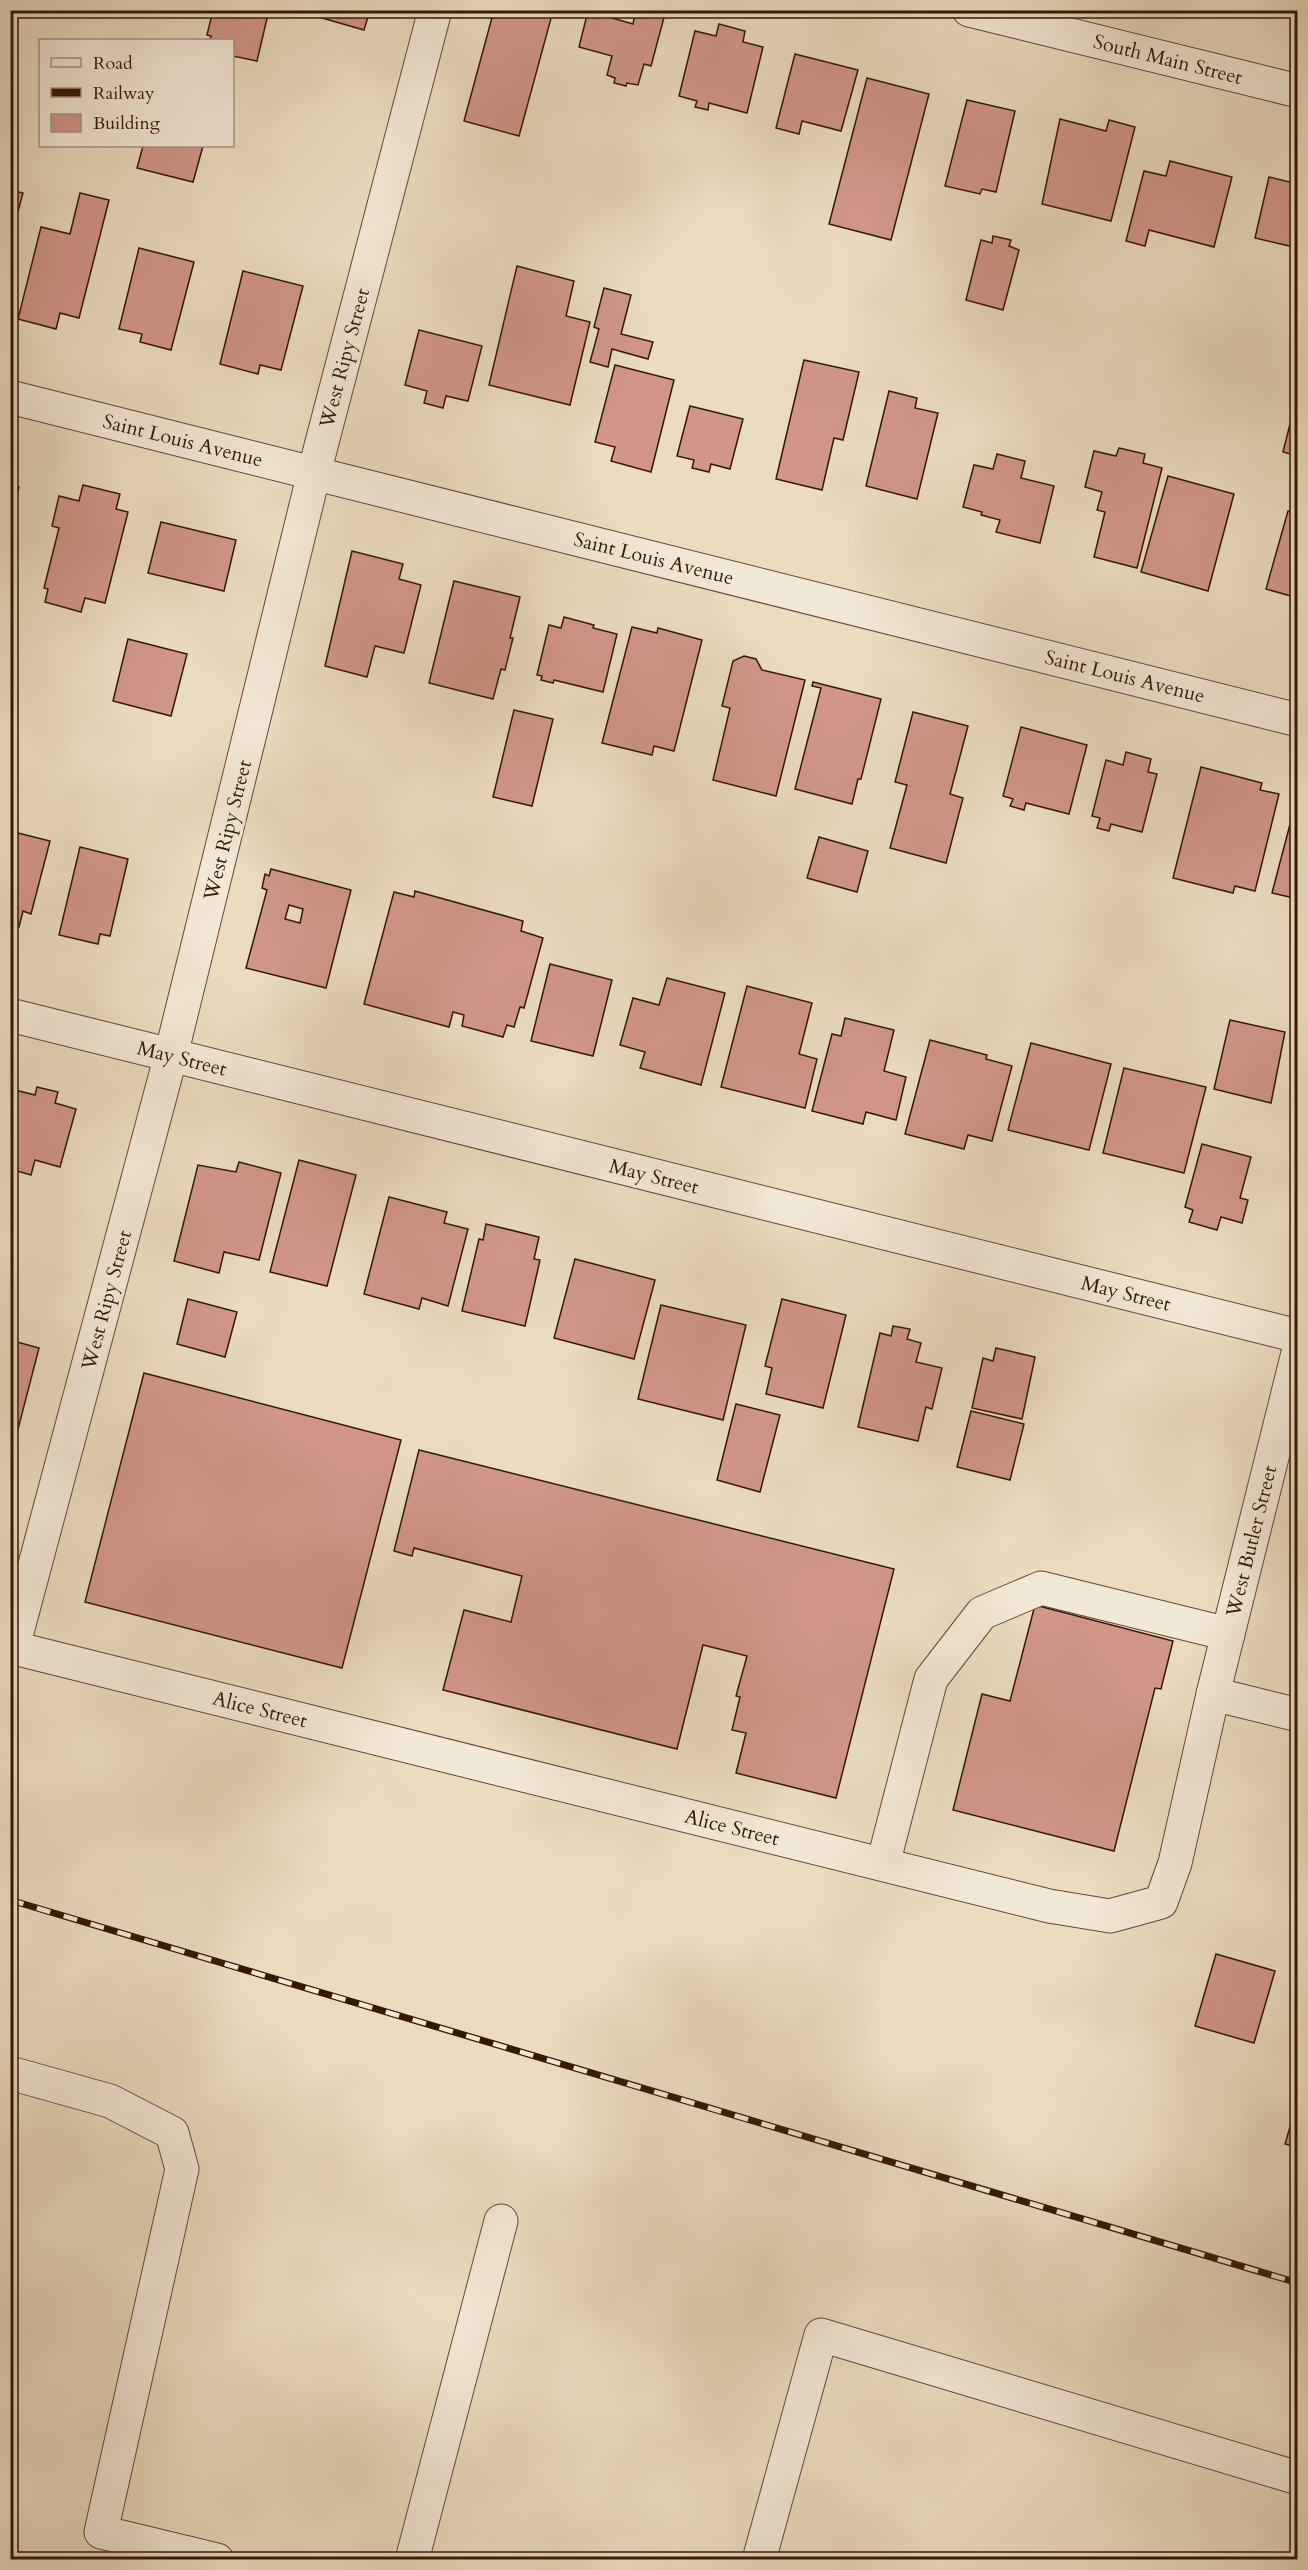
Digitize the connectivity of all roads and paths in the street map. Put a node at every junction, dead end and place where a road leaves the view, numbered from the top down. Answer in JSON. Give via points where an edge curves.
{"nodes":[{"id":1,"x":435,"y":10,"type":"edge"},
{"id":2,"x":969,"y":10,"type":"edge"},
{"id":3,"x":1298,"y":91,"type":"edge"},
{"id":4,"x":10,"y":397,"type":"edge"},
{"id":5,"x":314,"y":473,"type":"junction"},
{"id":6,"x":1298,"y":720,"type":"edge"},
{"id":7,"x":10,"y":1015,"type":"edge"},
{"id":8,"x":171,"y":1055,"type":"junction"},
{"id":9,"x":1298,"y":1336,"type":"edge"},
{"id":10,"x":1298,"y":1353,"type":"edge"},
{"id":11,"x":1228,"y":1634,"type":"junction"},
{"id":12,"x":12,"y":1647,"type":"edge"},
{"id":13,"x":1213,"y":1694,"type":"junction"},
{"id":14,"x":1298,"y":1715,"type":"edge"},
{"id":15,"x":884,"y":1864,"type":"junction"},
{"id":16,"x":10,"y":2073,"type":"edge"},
{"id":17,"x":501,"y":2221,"type":"dead end"},
{"id":18,"x":1298,"y":2478,"type":"edge"},
{"id":19,"x":217,"y":2559,"type":"edge"},
{"id":20,"x":412,"y":2559,"type":"edge"},
{"id":21,"x":759,"y":2559,"type":"edge"}],
"edges":[{"from":1,"to":5,"type":"street","name":"West Ripy Street"},
{"from":2,"to":3,"type":"street","name":"South Main Street"},
{"from":4,"to":5,"type":"street","name":"Saint Louis Avenue"},
{"from":5,"to":6,"type":"street","name":"Saint Louis Avenue"},
{"from":5,"to":8,"type":"street","name":"West Ripy Street"},
{"from":7,"to":8,"type":"street","name":"May Street"},
{"from":8,"to":9,"type":"street","name":"May Street"},
{"from":8,"to":12,"type":"street","name":"West Ripy Street"},
{"from":10,"to":11,"type":"street","name":"West Butler Street"},
{"from":11,"to":13,"type":"street","name":"West Butler Street"},
{"from":11,"to":15,"type":"street","via":[[1041,1588],[982,1613],[931,1679]]},
{"from":12,"to":15,"type":"street","name":"Alice Street"},
{"from":13,"to":14,"type":"street"},
{"from":13,"to":15,"type":"street","name":"Alice Street","via":[[1175,1863],[1161,1902],[1110,1916],[1049,1906]]},
{"from":16,"to":19,"type":"street","via":[[110,2101],[172,2133],[182,2169],[101,2532]]},
{"from":17,"to":20,"type":"street"},
{"from":18,"to":21,"type":"street","via":[[821,2335]]}]}
